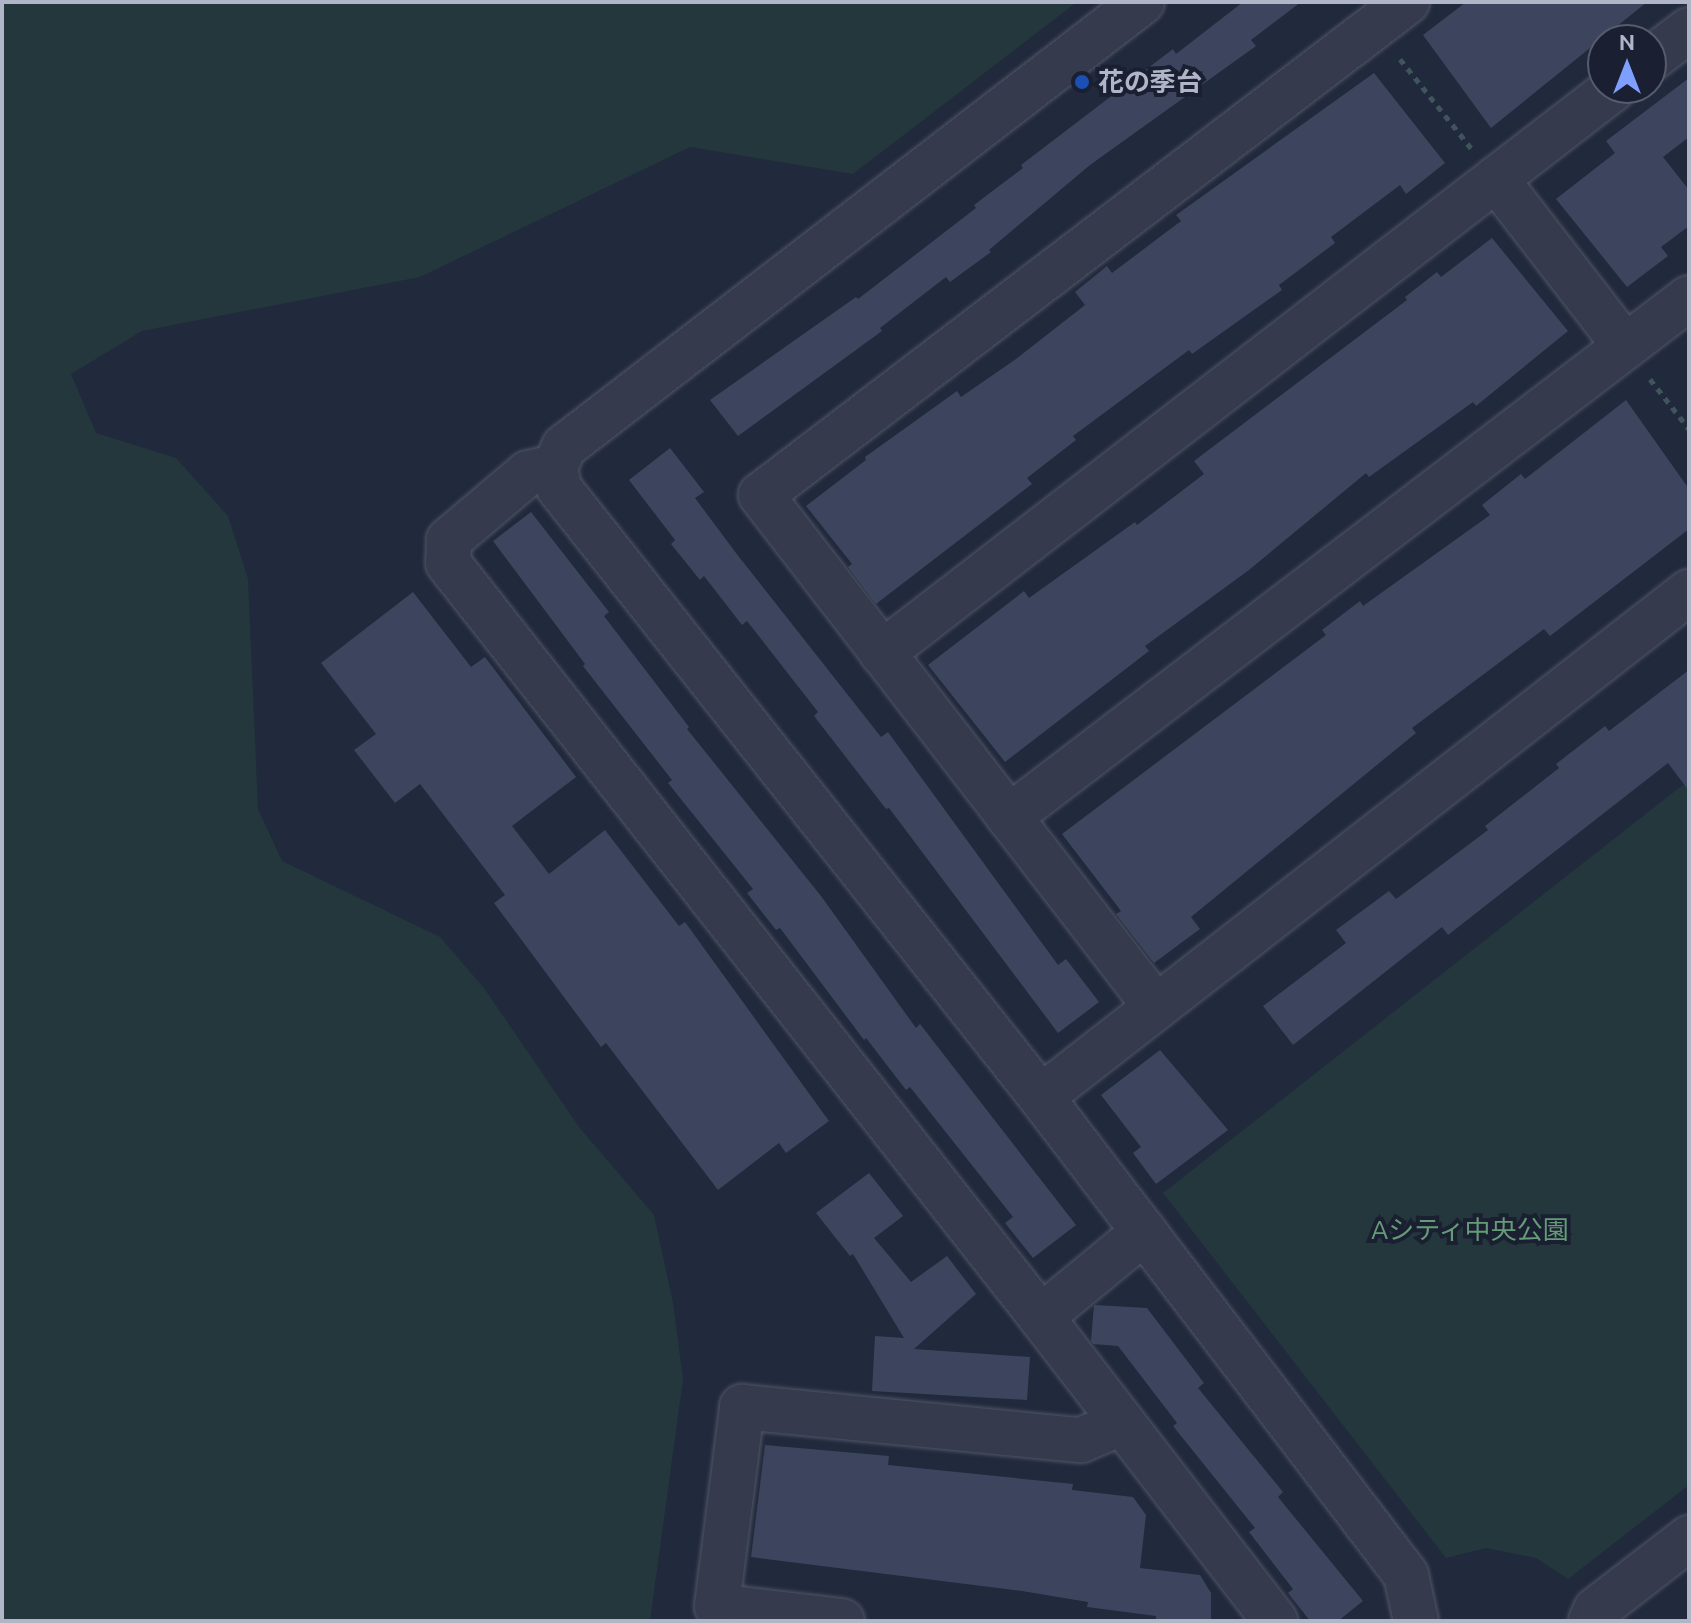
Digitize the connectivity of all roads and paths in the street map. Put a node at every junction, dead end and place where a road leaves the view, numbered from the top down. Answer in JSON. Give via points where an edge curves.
{"nodes":[{"id":1,"x":1142,"y":2,"type":"edge"},
{"id":2,"x":1379,"y":10,"type":"edge"},
{"id":3,"x":1689,"y":30,"type":"edge"},
{"id":4,"x":1667,"y":47,"type":"edge"},
{"id":5,"x":1593,"y":104,"type":"edge"},
{"id":6,"x":1496,"y":179,"type":"junction"},
{"id":7,"x":1689,"y":298,"type":"edge"},
{"id":8,"x":1625,"y":346,"type":"junction"},
{"id":9,"x":1689,"y":429,"type":"edge"},
{"id":10,"x":555,"y":467,"type":"junction"},
{"id":11,"x":1689,"y":592,"type":"edge"},
{"id":12,"x":882,"y":653,"type":"junction"},
{"id":13,"x":1009,"y":817,"type":"junction"},
{"id":14,"x":1156,"y":1007,"type":"junction"},
{"id":15,"x":1041,"y":1097,"type":"junction"},
{"id":16,"x":1144,"y":1232,"type":"junction"},
{"id":17,"x":1041,"y":1317,"type":"junction"},
{"id":18,"x":1122,"y":1423,"type":"junction"},
{"id":19,"x":1689,"y":1538,"type":"edge"},
{"id":20,"x":842,"y":1621,"type":"edge"},
{"id":21,"x":1275,"y":1621,"type":"edge"},
{"id":22,"x":1416,"y":1621,"type":"edge"},
{"id":23,"x":1591,"y":1621,"type":"edge"}],
"edges":[{"from":1,"to":10,"type":"street","via":[[564,447]]},
{"from":2,"to":6,"type":"path"},
{"from":2,"to":12,"type":"street","via":[[761,495]]},
{"from":3,"to":4,"type":"street"},
{"from":5,"to":6,"type":"street"},
{"from":6,"to":8,"type":"street"},
{"from":6,"to":12,"type":"street"},
{"from":7,"to":8,"type":"street"},
{"from":8,"to":9,"type":"path"},
{"from":8,"to":13,"type":"street"},
{"from":10,"to":15,"type":"street","via":[[559,488]]},
{"from":10,"to":17,"type":"street","via":[[528,473],[449,540],[448,563]]},
{"from":11,"to":14,"type":"street"},
{"from":12,"to":13,"type":"street"},
{"from":13,"to":14,"type":"street"},
{"from":14,"to":15,"type":"street"},
{"from":15,"to":16,"type":"street"},
{"from":16,"to":17,"type":"street"},
{"from":16,"to":22,"type":"street","via":[[1406,1575]]},
{"from":17,"to":18,"type":"street"},
{"from":18,"to":20,"type":"street","via":[[1081,1440],[742,1407],[717,1606]]},
{"from":18,"to":21,"type":"street"},
{"from":19,"to":23,"type":"street","via":[[1596,1610]]}]}
